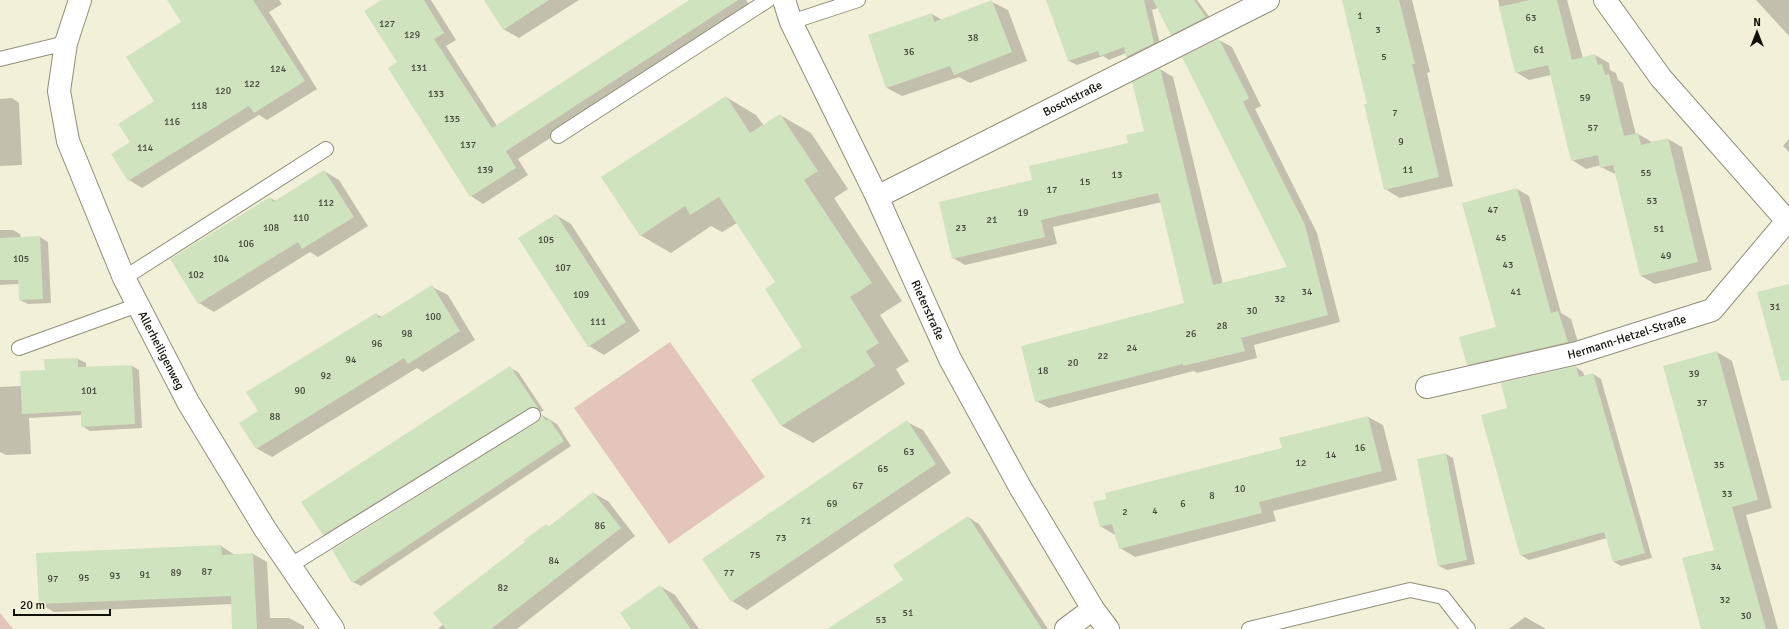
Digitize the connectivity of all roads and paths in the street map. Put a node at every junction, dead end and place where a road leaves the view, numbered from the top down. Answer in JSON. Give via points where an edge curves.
{"nodes":[{"id":1,"x":80,"y":0,"type":"edge"},
{"id":2,"x":768,"y":0,"type":"edge"},
{"id":3,"x":784,"y":0,"type":"edge"},
{"id":4,"x":858,"y":0,"type":"edge"},
{"id":5,"x":1268,"y":0,"type":"edge"},
{"id":6,"x":1605,"y":0,"type":"edge"},
{"id":7,"x":791,"y":22,"type":"junction"},
{"id":8,"x":66,"y":43,"type":"junction"},
{"id":9,"x":0,"y":59,"type":"edge"},
{"id":10,"x":558,"y":136,"type":"dead end"},
{"id":11,"x":326,"y":149,"type":"dead end"},
{"id":12,"x":877,"y":197,"type":"junction"},
{"id":13,"x":1788,"y":221,"type":"edge"},
{"id":14,"x":124,"y":278,"type":"junction"},
{"id":15,"x":138,"y":305,"type":"junction"},
{"id":16,"x":19,"y":348,"type":"dead end"},
{"id":17,"x":1427,"y":387,"type":"dead end"},
{"id":18,"x":533,"y":415,"type":"dead end"},
{"id":19,"x":291,"y":565,"type":"junction"},
{"id":20,"x":1093,"y":609,"type":"junction"},
{"id":21,"x":334,"y":629,"type":"edge"},
{"id":22,"x":1066,"y":629,"type":"edge"},
{"id":23,"x":1108,"y":629,"type":"edge"},
{"id":24,"x":1249,"y":629,"type":"edge"},
{"id":25,"x":1468,"y":629,"type":"edge"}],
"edges":[{"from":1,"to":8,"type":"street","name":"Allerheiligenweg"},
{"from":2,"to":10,"type":"lane"},
{"from":3,"to":7,"type":"street","name":"Rieterstraße"},
{"from":4,"to":7,"type":"lane"},
{"from":5,"to":12,"type":"street","name":"Boschstraße"},
{"from":6,"to":13,"type":"street","name":"Hermann-Hetzel-Straße","via":[[1661,78]]},
{"from":7,"to":12,"type":"street","name":"Rieterstraße"},
{"from":8,"to":9,"type":"lane"},
{"from":8,"to":14,"type":"street","name":"Allerheiligenweg","via":[[59,92],[68,141]]},
{"from":11,"to":14,"type":"lane"},
{"from":12,"to":20,"type":"street","name":"Rieterstraße","via":[[950,359],[1020,487]]},
{"from":13,"to":17,"type":"street","name":"Hermann-Hetzel-Straße","via":[[1712,310],[1577,354]]},
{"from":14,"to":15,"type":"street","name":"Allerheiligenweg"},
{"from":15,"to":16,"type":"lane"},
{"from":15,"to":19,"type":"street","name":"Allerheiligenweg","via":[[188,402],[265,529]]},
{"from":18,"to":19,"type":"lane"},
{"from":19,"to":21,"type":"street","name":"Allerheiligenweg"},
{"from":20,"to":22,"type":"street"},
{"from":20,"to":23,"type":"street","name":"Rieterstraße"},
{"from":24,"to":25,"type":"lane","via":[[1410,590],[1443,597]]}]}
